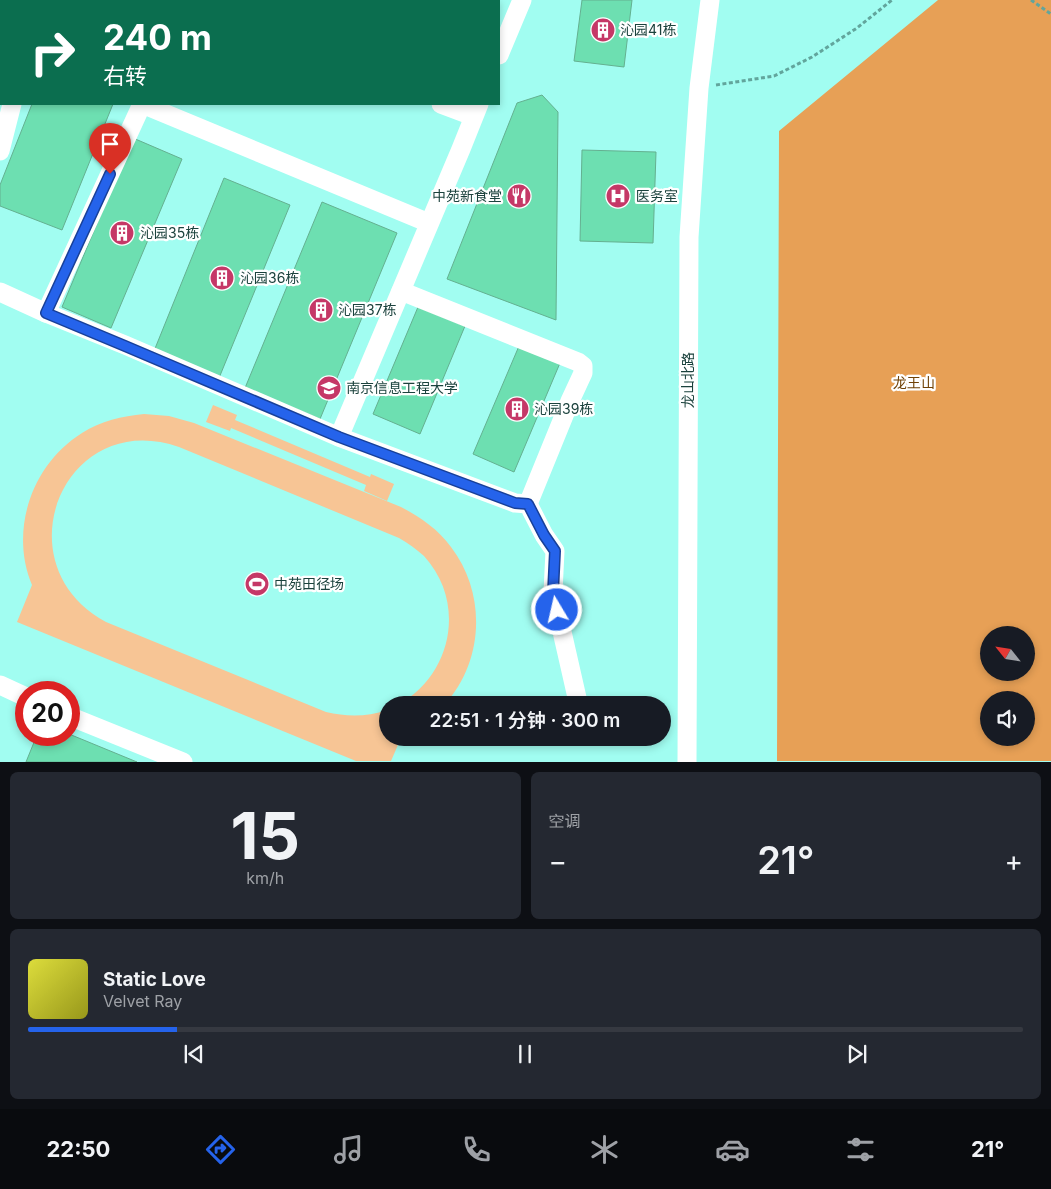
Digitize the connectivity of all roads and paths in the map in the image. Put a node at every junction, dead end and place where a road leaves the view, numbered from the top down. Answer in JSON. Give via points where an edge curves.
{"nodes":[{"id":1,"x":522,"y":0,"type":"edge"},
{"id":2,"x":710,"y":0,"type":"edge"},
{"id":3,"x":892,"y":0,"type":"edge"},
{"id":4,"x":1030,"y":0,"type":"edge"},
{"id":5,"x":1051,"y":14,"type":"edge"},
{"id":6,"x":500,"y":53,"type":"edge"},
{"id":7,"x":700,"y":88,"type":"junction"},
{"id":8,"x":12,"y":105,"type":"edge"},
{"id":9,"x":142,"y":105,"type":"edge"},
{"id":10,"x":144,"y":105,"type":"edge"},
{"id":11,"x":447,"y":105,"type":"edge"},
{"id":12,"x":476,"y":110,"type":"edge"},
{"id":13,"x":0,"y":152,"type":"edge"},
{"id":14,"x":429,"y":223,"type":"junction"},
{"id":15,"x":401,"y":290,"type":"junction"},
{"id":16,"x":0,"y":292,"type":"edge"},
{"id":17,"x":46,"y":313,"type":"junction"},
{"id":18,"x":339,"y":437,"type":"junction"},
{"id":19,"x":528,"y":504,"type":"junction"},
{"id":20,"x":0,"y":685,"type":"edge"},
{"id":21,"x":15,"y":692,"type":"edge"},
{"id":22,"x":577,"y":696,"type":"edge"},
{"id":23,"x":80,"y":720,"type":"edge"},
{"id":24,"x":183,"y":762,"type":"edge"},
{"id":25,"x":687,"y":762,"type":"edge"}],
"edges":[{"from":1,"to":6,"type":"street"},
{"from":2,"to":7,"type":"street","name":"龙山北路"},
{"from":3,"to":7,"type":"path","via":[[812,57],[774,76]]},
{"from":4,"to":5,"type":"path"},
{"from":7,"to":25,"type":"street","name":"龙山北路","via":[[689,237]]},
{"from":8,"to":13,"type":"street"},
{"from":9,"to":17,"type":"street"},
{"from":10,"to":14,"type":"street"},
{"from":11,"to":12,"type":"street"},
{"from":12,"to":14,"type":"street"},
{"from":14,"to":15,"type":"street"},
{"from":15,"to":18,"type":"street"},
{"from":15,"to":19,"type":"street","via":[[583,366],[583,373]]},
{"from":16,"to":17,"type":"street"},
{"from":17,"to":18,"type":"street"},
{"from":18,"to":19,"type":"street","via":[[515,503]]},
{"from":19,"to":22,"type":"street","via":[[555,551],[553,592]]},
{"from":20,"to":21,"type":"street"},
{"from":23,"to":24,"type":"street"}]}
